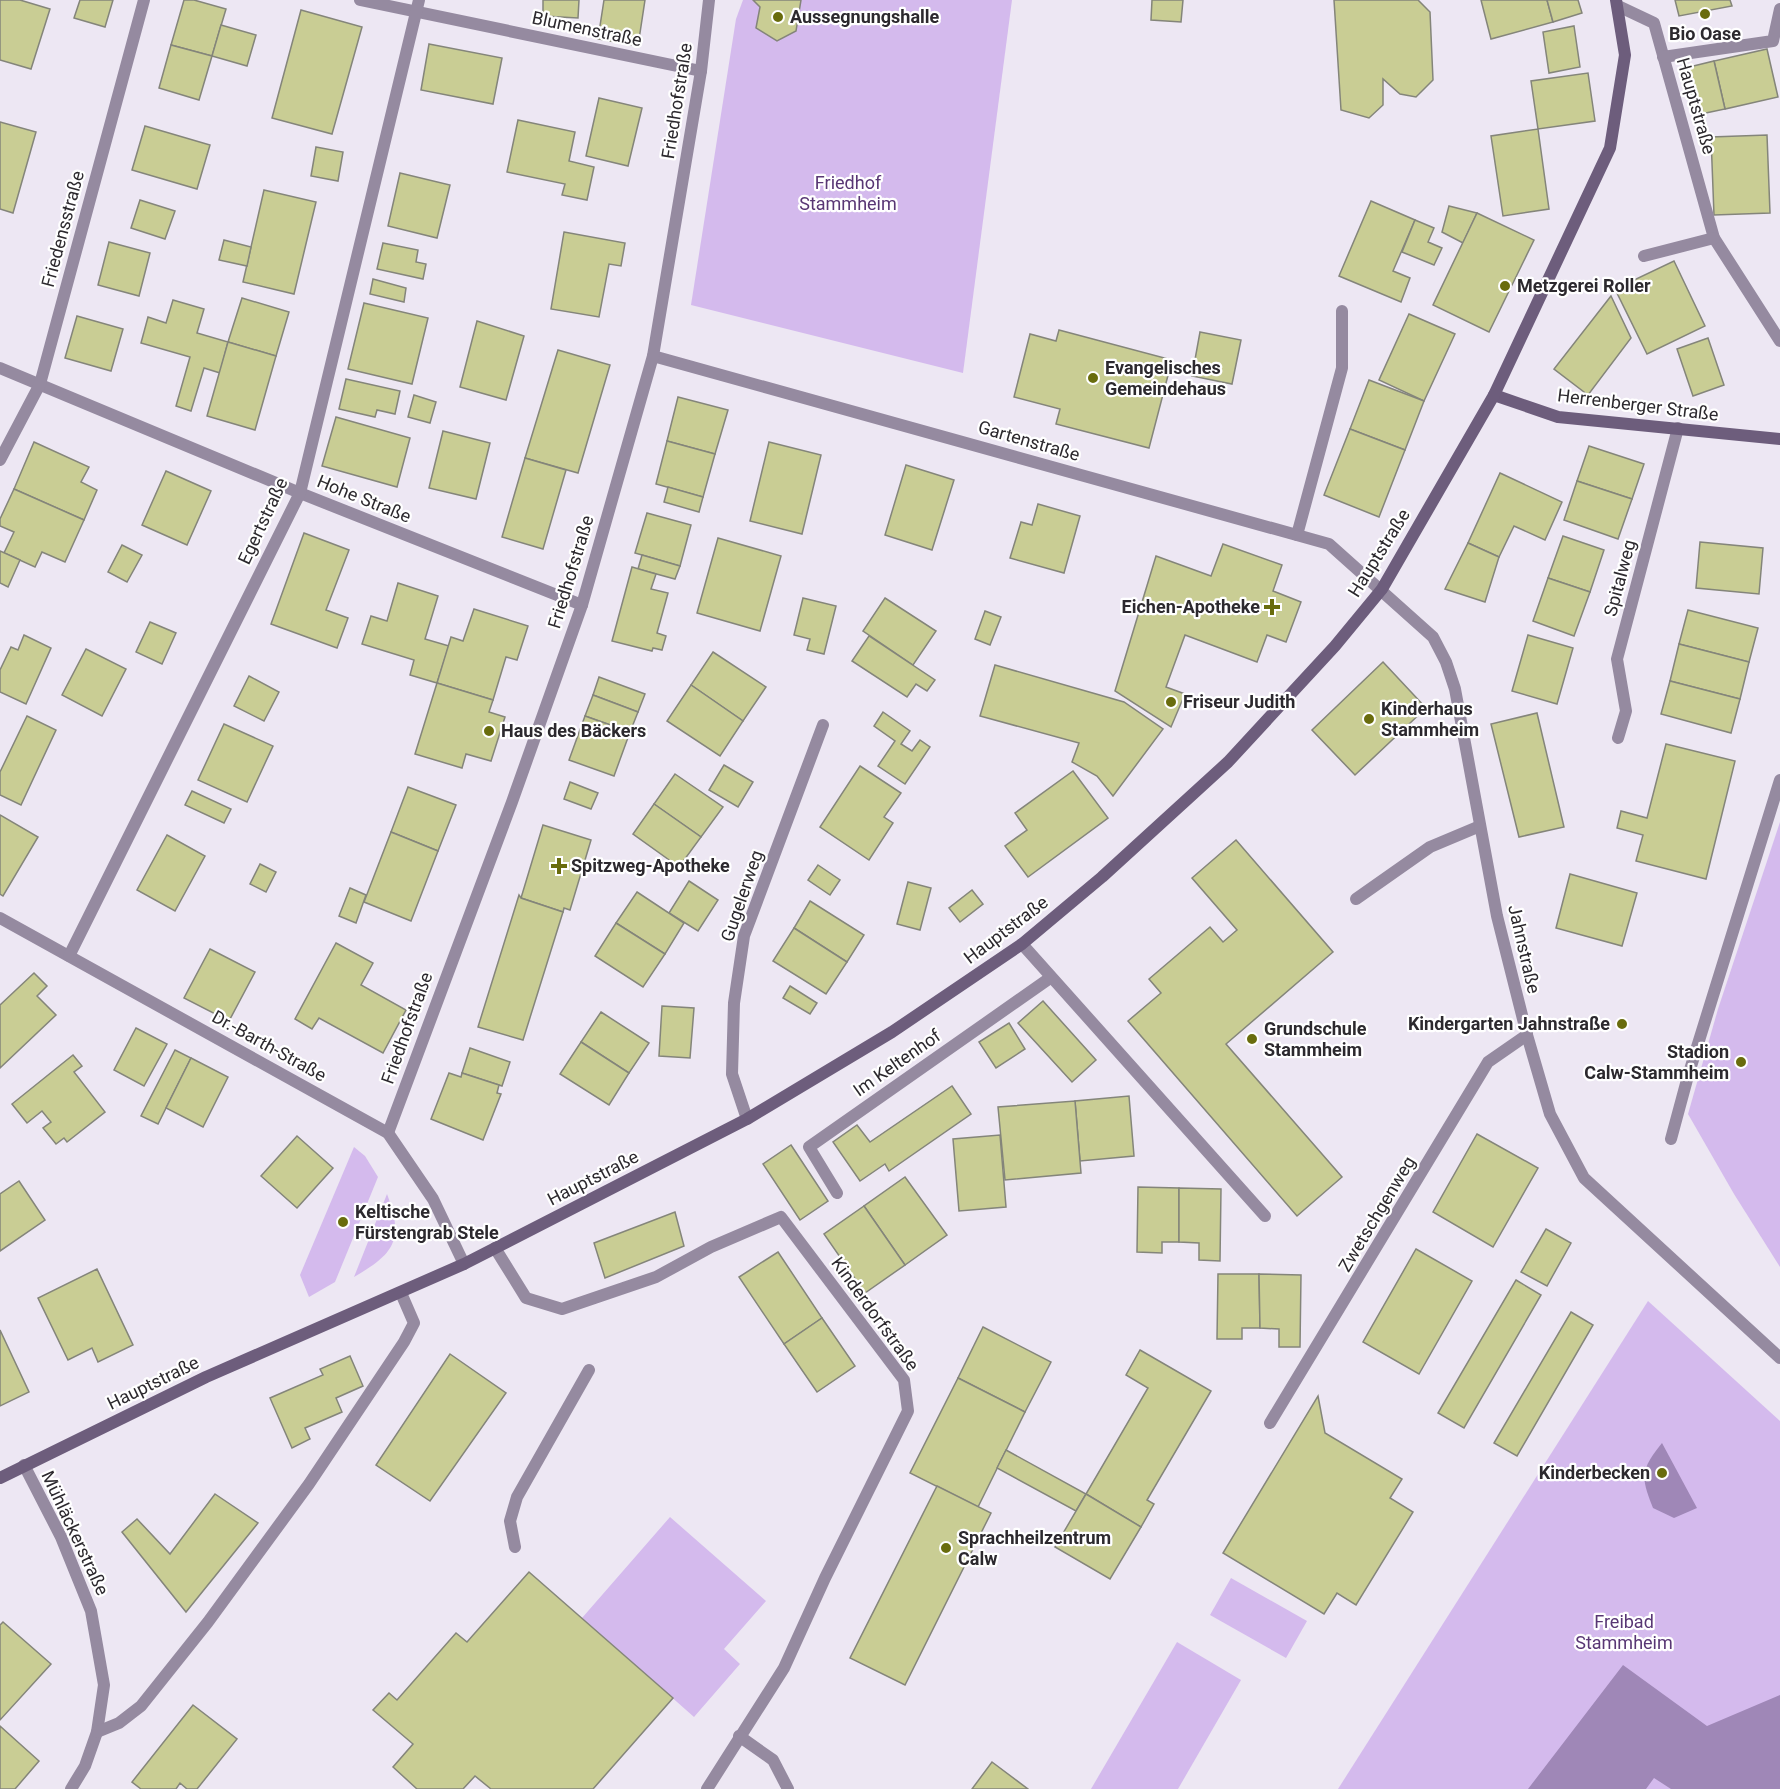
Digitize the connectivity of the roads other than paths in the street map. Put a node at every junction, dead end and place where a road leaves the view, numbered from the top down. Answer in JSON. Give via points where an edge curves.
{"nodes":[{"id":1,"x":144,"y":0,"type":"edge"},
{"id":2,"x":360,"y":0,"type":"edge"},
{"id":3,"x":709,"y":0,"type":"edge"},
{"id":4,"x":1617,"y":3,"type":"edge"},
{"id":5,"x":417,"y":6,"type":"edge"},
{"id":6,"x":1780,"y":9,"type":"edge"},
{"id":7,"x":1663,"y":57,"type":"junction"},
{"id":8,"x":701,"y":70,"type":"junction"},
{"id":9,"x":1714,"y":238,"type":"junction"},
{"id":10,"x":1644,"y":256,"type":"dead end"},
{"id":11,"x":1342,"y":311,"type":"dead end"},
{"id":12,"x":1780,"y":341,"type":"edge"},
{"id":13,"x":653,"y":356,"type":"junction"},
{"id":14,"x":0,"y":368,"type":"edge"},
{"id":15,"x":40,"y":384,"type":"junction"},
{"id":16,"x":1494,"y":395,"type":"junction"},
{"id":17,"x":1678,"y":428,"type":"junction"},
{"id":18,"x":1780,"y":439,"type":"edge"},
{"id":19,"x":0,"y":460,"type":"edge"},
{"id":20,"x":300,"y":493,"type":"junction"},
{"id":21,"x":1297,"y":535,"type":"junction"},
{"id":22,"x":1382,"y":589,"type":"junction"},
{"id":23,"x":582,"y":605,"type":"junction"},
{"id":24,"x":824,"y":725,"type":"dead end"},
{"id":25,"x":1618,"y":738,"type":"dead end"},
{"id":26,"x":1780,"y":780,"type":"edge"},
{"id":27,"x":1480,"y":826,"type":"junction"},
{"id":28,"x":1356,"y":899,"type":"dead end"},
{"id":29,"x":0,"y":918,"type":"edge"},
{"id":30,"x":1022,"y":944,"type":"junction"},
{"id":31,"x":69,"y":956,"type":"junction"},
{"id":32,"x":1050,"y":978,"type":"junction"},
{"id":33,"x":1527,"y":1035,"type":"junction"},
{"id":34,"x":747,"y":1119,"type":"junction"},
{"id":35,"x":388,"y":1133,"type":"junction"},
{"id":36,"x":1671,"y":1139,"type":"dead end"},
{"id":37,"x":837,"y":1193,"type":"dead end"},
{"id":38,"x":1265,"y":1216,"type":"dead end"},
{"id":39,"x":495,"y":1248,"type":"junction"},
{"id":40,"x":464,"y":1264,"type":"junction"},
{"id":41,"x":401,"y":1293,"type":"junction"},
{"id":42,"x":1780,"y":1358,"type":"edge"},
{"id":43,"x":589,"y":1370,"type":"dead end"},
{"id":44,"x":1270,"y":1423,"type":"dead end"},
{"id":45,"x":24,"y":1465,"type":"junction"},
{"id":46,"x":0,"y":1478,"type":"edge"},
{"id":47,"x":515,"y":1546,"type":"dead end"},
{"id":48,"x":97,"y":1732,"type":"junction"},
{"id":49,"x":739,"y":1736,"type":"junction"},
{"id":50,"x":71,"y":1789,"type":"edge"},
{"id":51,"x":706,"y":1789,"type":"edge"},
{"id":52,"x":788,"y":1789,"type":"edge"}],
"edges":[{"from":1,"to":15,"type":"street","name":"Friedensstraße"},
{"from":2,"to":5,"type":"street","name":"Blumenstraße"},
{"from":3,"to":8,"type":"street","name":"Friedhofstraße"},
{"from":4,"to":7,"type":"street","name":"Hauptstraße","via":[[1654,23]]},
{"from":4,"to":16,"type":"street","name":"Hauptstraße","via":[[1625,55],[1610,148]]},
{"from":5,"to":8,"type":"street","name":"Blumenstraße"},
{"from":5,"to":20,"type":"street","name":"Egertstraße"},
{"from":6,"to":7,"type":"street","via":[[1773,41]]},
{"from":7,"to":9,"type":"street","name":"Hauptstraße"},
{"from":8,"to":13,"type":"street","name":"Friedhofstraße"},
{"from":9,"to":10,"type":"street"},
{"from":9,"to":12,"type":"street","name":"Hauptstraße"},
{"from":11,"to":21,"type":"street","via":[[1342,368]]},
{"from":13,"to":21,"type":"street","name":"Gartenstraße"},
{"from":13,"to":23,"type":"street","name":"Friedhofstraße"},
{"from":14,"to":15,"type":"street","name":"Hohe Straße"},
{"from":15,"to":19,"type":"street","name":"Friedensstraße"},
{"from":15,"to":20,"type":"street","name":"Hohe Straße"},
{"from":16,"to":17,"type":"street","name":"Herrenberger Straße","via":[[1558,417]]},
{"from":16,"to":22,"type":"street","name":"Hauptstraße"},
{"from":17,"to":18,"type":"street","name":"Herrenberger Straße"},
{"from":17,"to":25,"type":"street","name":"Spitalweg","via":[[1617,658],[1626,711]]},
{"from":20,"to":23,"type":"street","name":"Hohe Straße"},
{"from":20,"to":31,"type":"street","name":"Egertstraße"},
{"from":21,"to":22,"type":"street","name":"Gartenstraße","via":[[1329,544]]},
{"from":22,"to":27,"type":"street","name":"Jahnstraße","via":[[1433,637],[1446,662],[1455,689]]},
{"from":22,"to":30,"type":"street","name":"Hauptstraße","via":[[1228,762]]},
{"from":23,"to":35,"type":"street","name":"Friedhofstraße"},
{"from":24,"to":34,"type":"street","name":"Gugelerweg","via":[[744,936],[734,1003],[732,1074]]},
{"from":26,"to":36,"type":"street"},
{"from":27,"to":28,"type":"street","via":[[1430,847]]},
{"from":27,"to":33,"type":"street","name":"Jahnstraße","via":[[1497,916]]},
{"from":29,"to":31,"type":"street","name":"Dr.-Barth-Straße"},
{"from":30,"to":32,"type":"street"},
{"from":30,"to":34,"type":"street","name":"Hauptstraße","via":[[892,1032]]},
{"from":31,"to":35,"type":"street","name":"Dr.-Barth-Straße"},
{"from":32,"to":37,"type":"street","name":"Im Keltenhof","via":[[809,1147]]},
{"from":32,"to":38,"type":"street"},
{"from":33,"to":42,"type":"street","name":"Jahnstraße","via":[[1550,1114],[1584,1178]]},
{"from":33,"to":44,"type":"street","name":"Zwetschgenweg","via":[[1488,1062]]},
{"from":34,"to":39,"type":"street","name":"Hauptstraße"},
{"from":35,"to":40,"type":"street","name":"Dr.-Barth-Straße","via":[[433,1199]]},
{"from":39,"to":40,"type":"street","name":"Hauptstraße"},
{"from":39,"to":49,"type":"street","name":"Kinderdorfstraße","via":[[526,1298],[561,1309],[656,1277],[711,1247],[781,1217],[904,1380],[908,1411],[784,1668]]},
{"from":40,"to":41,"type":"street","name":"Hauptstraße"},
{"from":41,"to":45,"type":"street","name":"Hauptstraße","via":[[206,1377]]},
{"from":41,"to":48,"type":"street","via":[[414,1323],[322,1465],[208,1622],[141,1706],[119,1723]]},
{"from":43,"to":47,"type":"street","via":[[518,1497],[510,1521]]},
{"from":45,"to":46,"type":"street","name":"Hauptstraße"},
{"from":45,"to":48,"type":"street","name":"Mühläckerstraße","via":[[61,1537],[92,1611],[104,1685]]},
{"from":48,"to":50,"type":"street","name":"Mühläckerstraße","via":[[85,1766]]},
{"from":49,"to":51,"type":"street","name":"Kinderdorfstraße"},
{"from":49,"to":52,"type":"street","via":[[772,1761]]}]}
